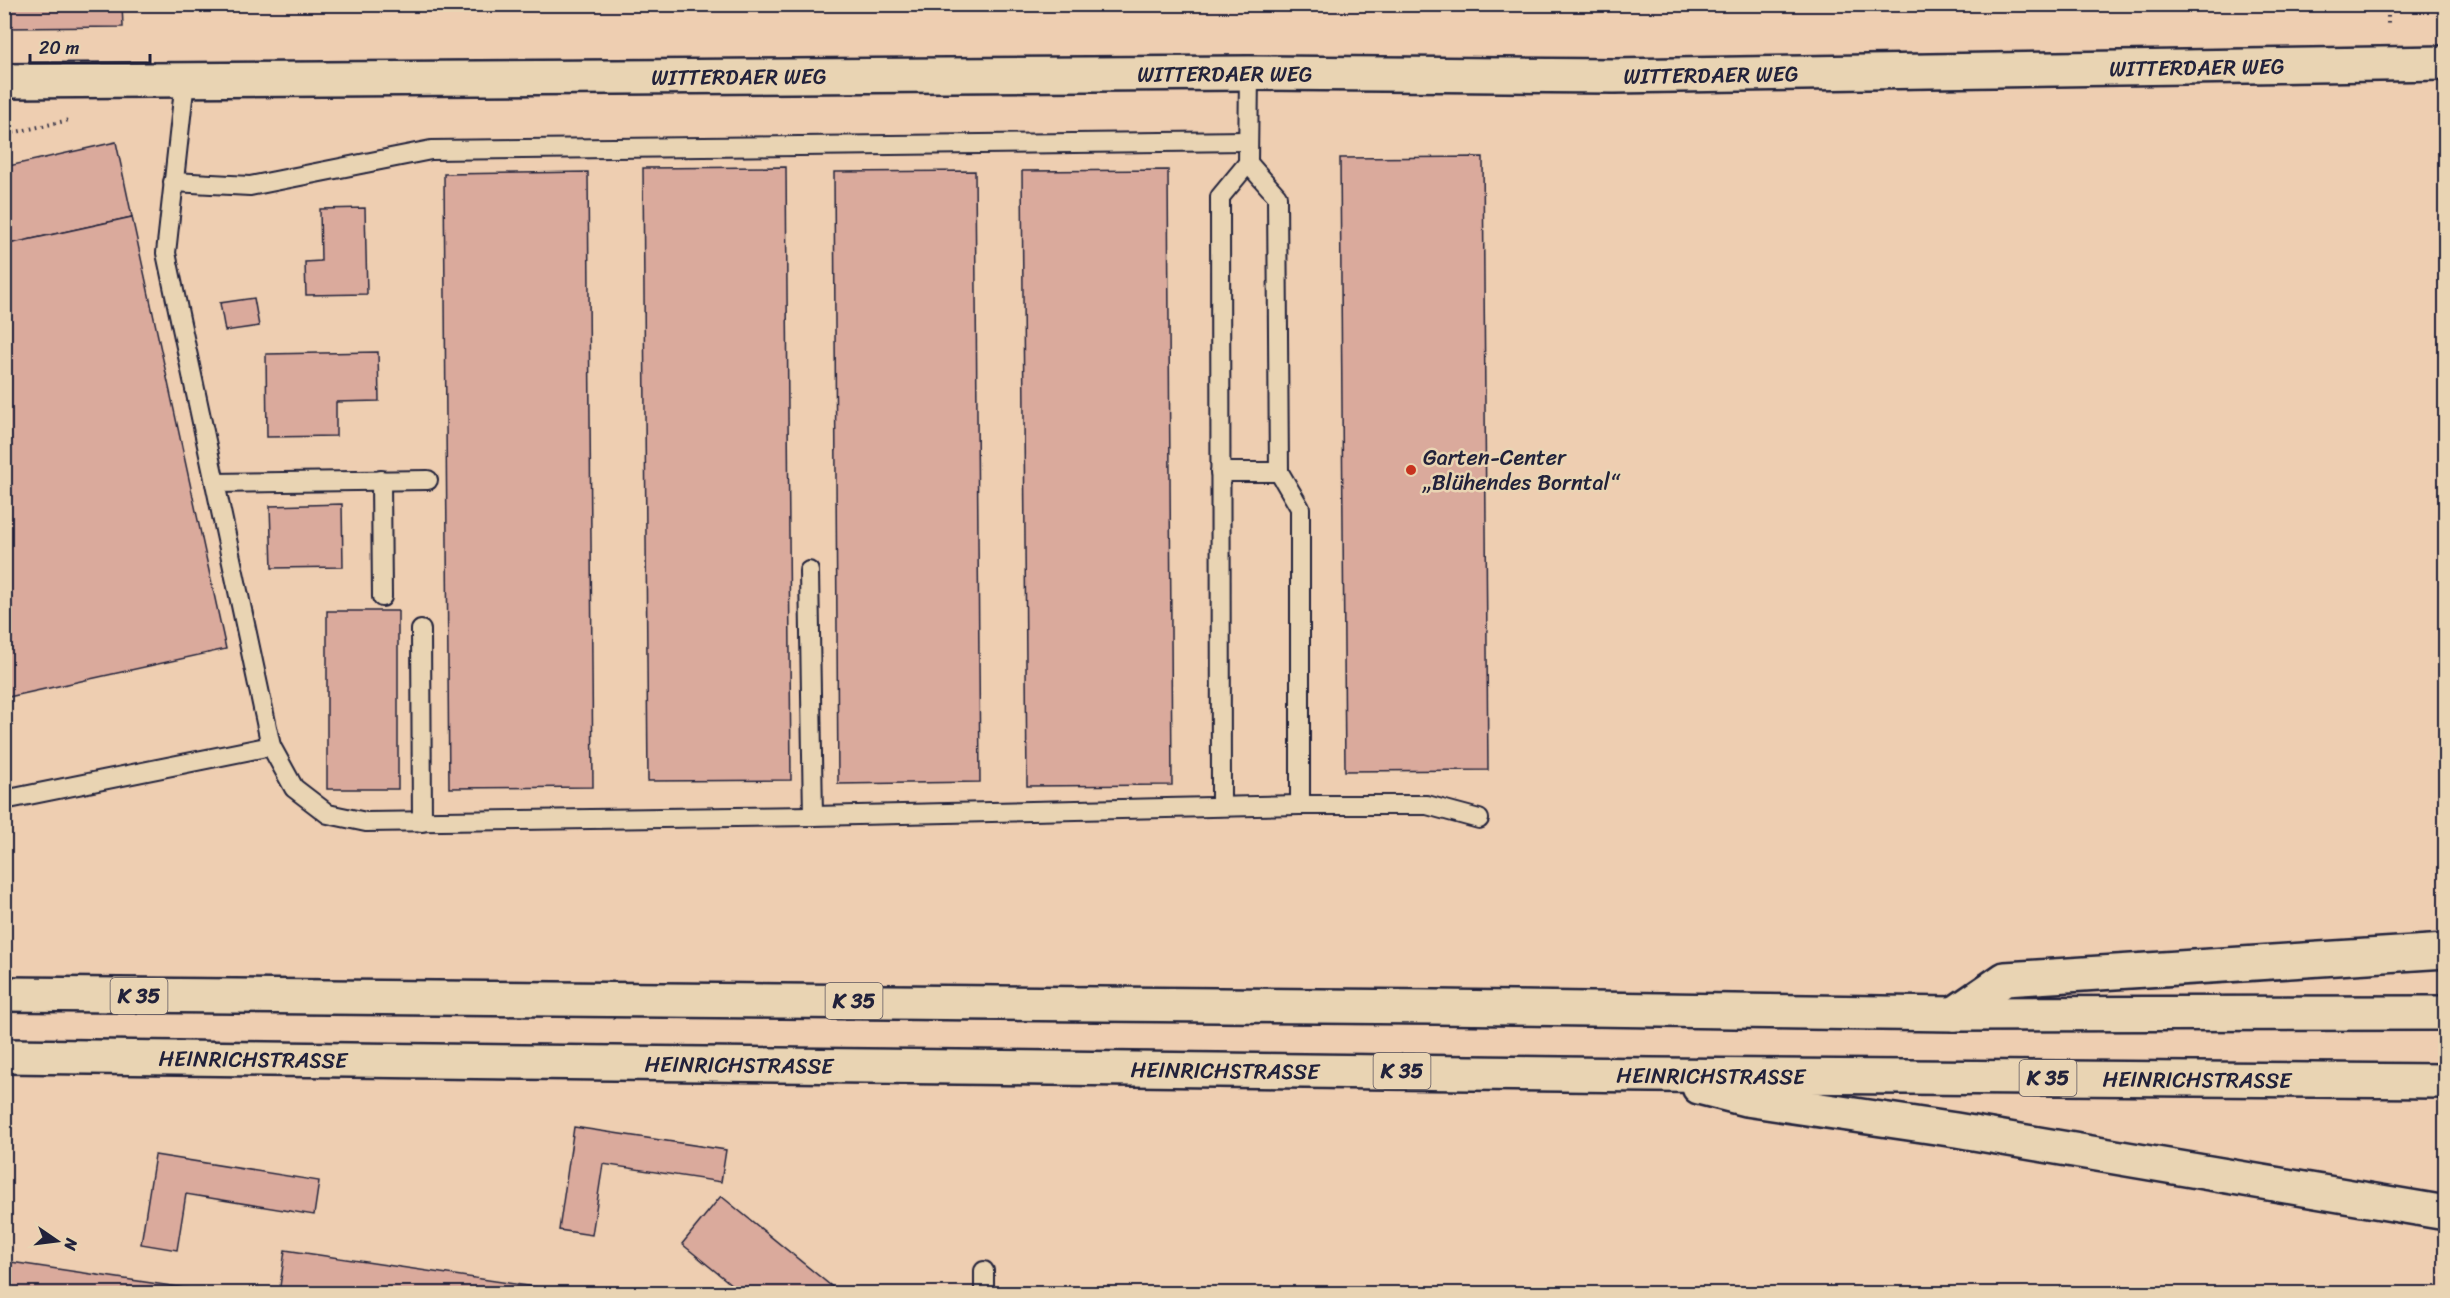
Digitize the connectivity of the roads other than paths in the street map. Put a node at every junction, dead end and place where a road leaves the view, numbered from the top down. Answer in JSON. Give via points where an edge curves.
{"nodes":[{"id":1,"x":2445,"y":63,"type":"edge"},
{"id":2,"x":1249,"y":73,"type":"junction"},
{"id":3,"x":184,"y":80,"type":"junction"},
{"id":4,"x":4,"y":81,"type":"edge"},
{"id":5,"x":1248,"y":141,"type":"junction"},
{"id":6,"x":1248,"y":163,"type":"junction"},
{"id":7,"x":173,"y":182,"type":"junction"},
{"id":8,"x":1220,"y":471,"type":"junction"},
{"id":9,"x":1279,"y":472,"type":"junction"},
{"id":10,"x":381,"y":480,"type":"junction"},
{"id":11,"x":428,"y":480,"type":"dead end"},
{"id":12,"x":215,"y":483,"type":"junction"},
{"id":13,"x":809,"y":571,"type":"dead end"},
{"id":14,"x":382,"y":597,"type":"dead end"},
{"id":15,"x":421,"y":630,"type":"dead end"},
{"id":16,"x":271,"y":746,"type":"junction"},
{"id":17,"x":4,"y":801,"type":"edge"},
{"id":18,"x":1300,"y":805,"type":"junction"},
{"id":19,"x":1221,"y":806,"type":"junction"},
{"id":20,"x":813,"y":816,"type":"junction"},
{"id":21,"x":1479,"y":819,"type":"dead end"},
{"id":22,"x":422,"y":822,"type":"junction"},
{"id":23,"x":2445,"y":951,"type":"edge"},
{"id":24,"x":4,"y":994,"type":"edge"},
{"id":25,"x":2445,"y":1013,"type":"edge"},
{"id":26,"x":1954,"y":1014,"type":"junction"},
{"id":27,"x":4,"y":1056,"type":"edge"},
{"id":28,"x":1651,"y":1075,"type":"junction"},
{"id":29,"x":2445,"y":1081,"type":"edge"},
{"id":30,"x":2445,"y":1213,"type":"edge"},
{"id":31,"x":984,"y":1271,"type":"dead end"},
{"id":32,"x":984,"y":1293,"type":"edge"}],
"edges":[{"from":1,"to":2,"type":"main road","name":"WITTERDAER WEG","via":[[1614,76]]},
{"from":2,"to":3,"type":"main road","name":"WITTERDAER WEG"},
{"from":2,"to":5,"type":"lane"},
{"from":3,"to":4,"type":"main road","name":"WITTERDAER WEG"},
{"from":3,"to":7,"type":"lane"},
{"from":5,"to":6,"type":"lane"},
{"from":5,"to":7,"type":"lane","via":[[431,150],[250,186]]},
{"from":6,"to":8,"type":"lane","via":[[1220,197]]},
{"from":6,"to":9,"type":"lane","via":[[1277,196]]},
{"from":7,"to":12,"type":"lane","via":[[166,253]]},
{"from":8,"to":9,"type":"lane"},
{"from":8,"to":19,"type":"lane"},
{"from":9,"to":18,"type":"lane","via":[[1300,508]]},
{"from":10,"to":11,"type":"lane"},
{"from":10,"to":12,"type":"lane"},
{"from":10,"to":14,"type":"lane"},
{"from":12,"to":16,"type":"lane"},
{"from":13,"to":20,"type":"lane"},
{"from":15,"to":22,"type":"lane"},
{"from":16,"to":17,"type":"lane"},
{"from":16,"to":22,"type":"lane","via":[[294,788],[328,814],[366,822]]},
{"from":18,"to":19,"type":"lane"},
{"from":18,"to":21,"type":"lane","via":[[1427,805]]},
{"from":19,"to":20,"type":"lane"},
{"from":20,"to":22,"type":"lane"},
{"from":23,"to":26,"type":"main road","via":[[2005,979]]},
{"from":24,"to":26,"type":"main road","number":"K 35"},
{"from":25,"to":26,"type":"main road","number":"K 35"},
{"from":27,"to":28,"type":"main road","name":"HEINRICHSTRASSE","number":"K 35"},
{"from":28,"to":29,"type":"main road","name":"HEINRICHSTRASSE","number":"K 35"},
{"from":28,"to":30,"type":"main road","via":[[1746,1099],[1956,1130]]},
{"from":31,"to":32,"type":"lane"}]}
